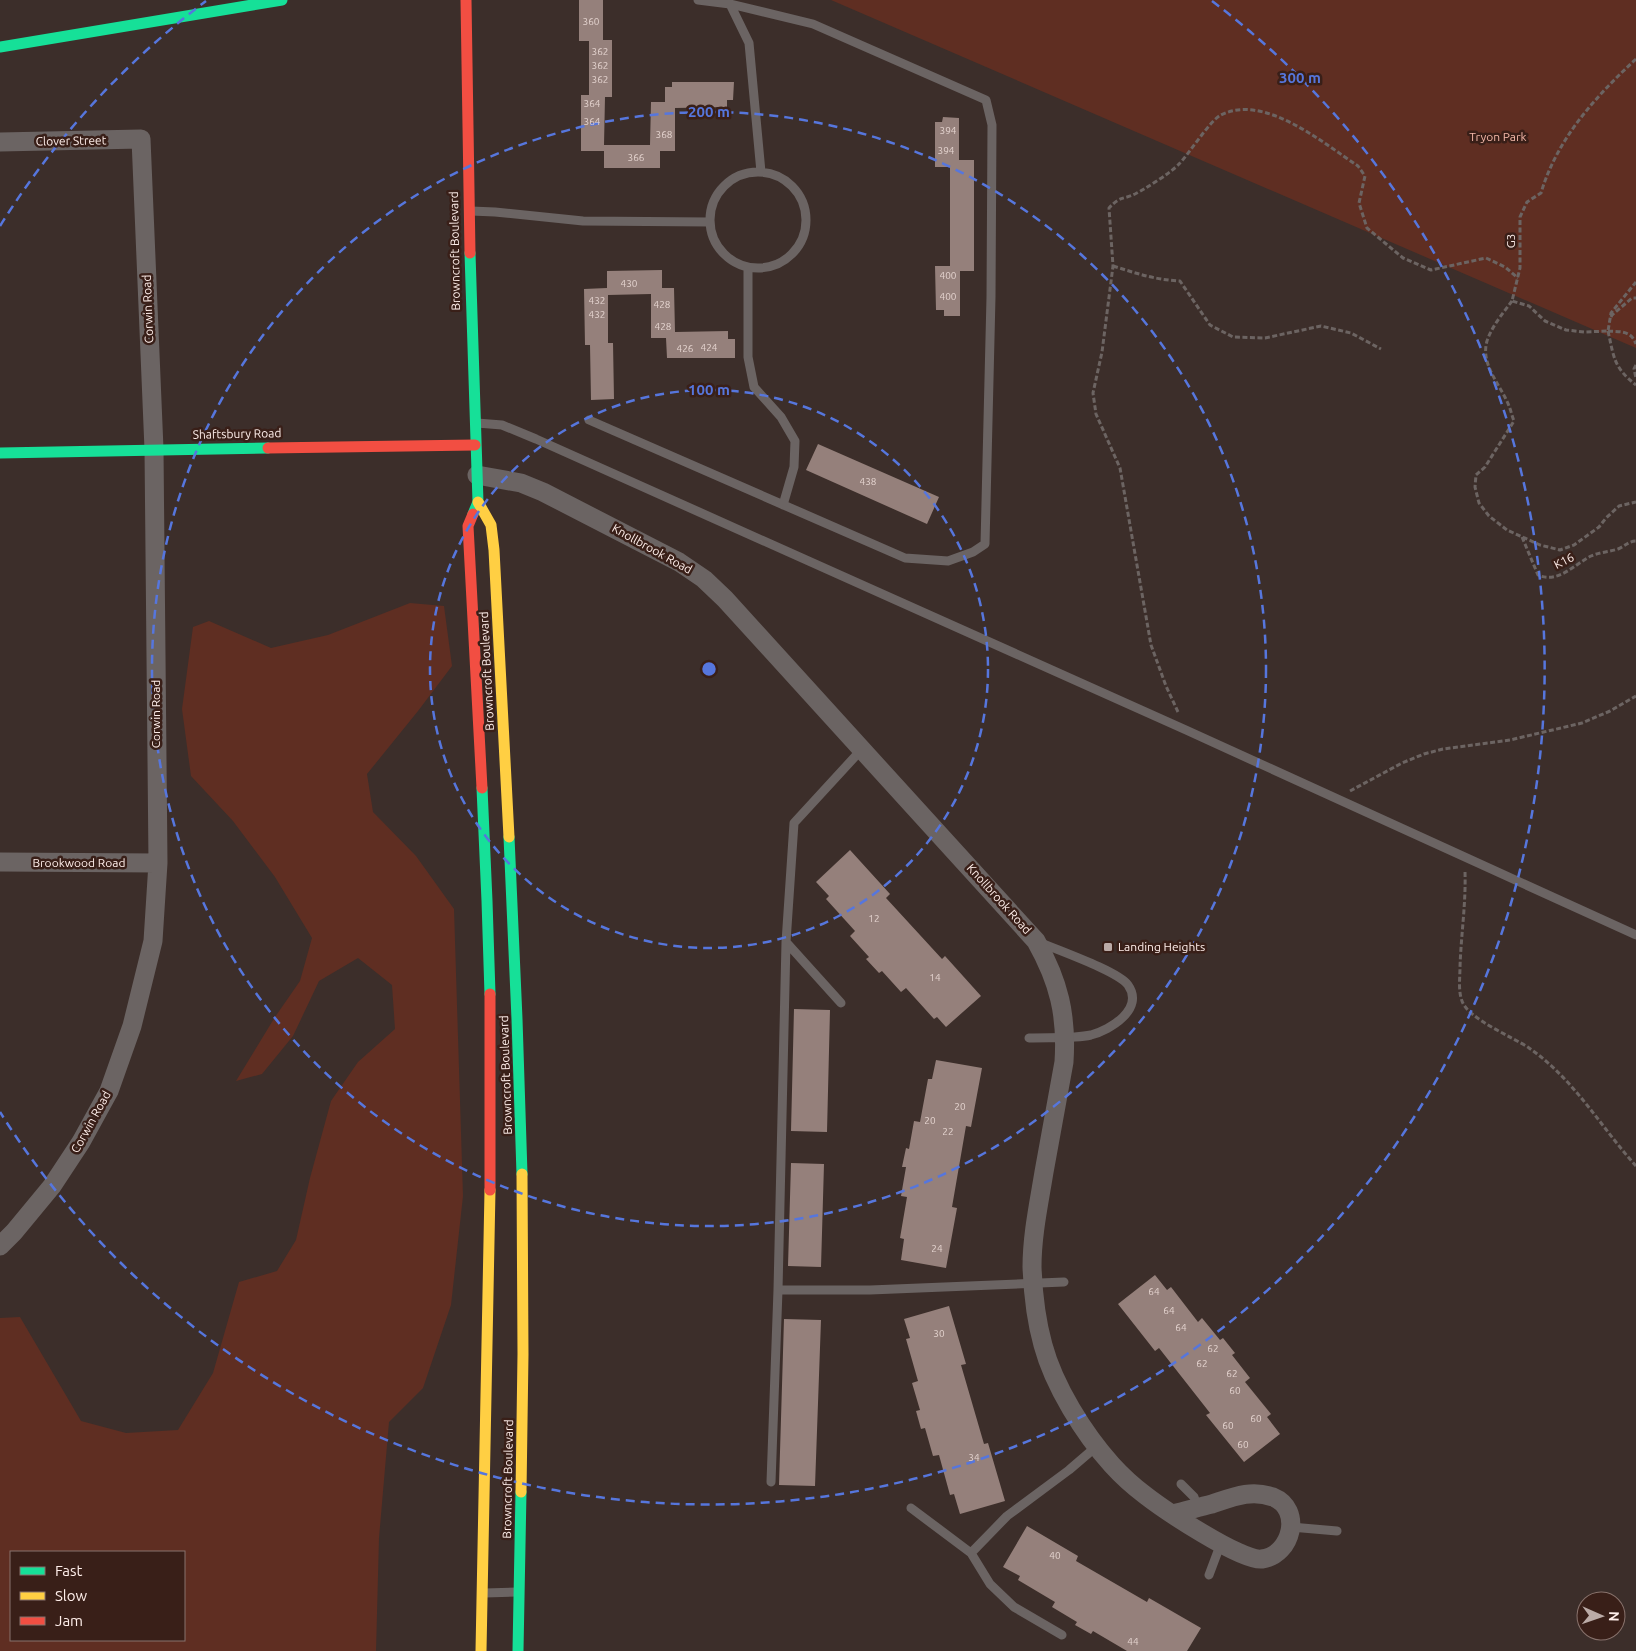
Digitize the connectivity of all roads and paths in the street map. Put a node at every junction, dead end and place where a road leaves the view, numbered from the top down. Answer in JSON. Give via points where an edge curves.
{"nodes":[{"id":1,"x":282,"y":0,"type":"edge"},
{"id":2,"x":466,"y":0,"type":"edge"},
{"id":3,"x":698,"y":0,"type":"edge"},
{"id":4,"x":730,"y":4,"type":"junction"},
{"id":5,"x":0,"y":47,"type":"edge"},
{"id":6,"x":1636,"y":59,"type":"edge"},
{"id":7,"x":142,"y":139,"type":"joint"},
{"id":8,"x":0,"y":142,"type":"edge"},
{"id":9,"x":760,"y":172,"type":"junction"},
{"id":10,"x":468,"y":211,"type":"junction"},
{"id":11,"x":710,"y":222,"type":"junction"},
{"id":12,"x":1113,"y":266,"type":"junction"},
{"id":13,"x":748,"y":268,"type":"junction"},
{"id":14,"x":1518,"y":278,"type":"junction"},
{"id":15,"x":1636,"y":282,"type":"edge"},
{"id":16,"x":1636,"y":298,"type":"edge"},
{"id":17,"x":1512,"y":301,"type":"junction"},
{"id":18,"x":1608,"y":331,"type":"junction"},
{"id":19,"x":1636,"y":344,"type":"edge"},
{"id":20,"x":1381,"y":349,"type":"dead end"},
{"id":21,"x":1636,"y":364,"type":"edge"},
{"id":22,"x":1636,"y":378,"type":"edge"},
{"id":23,"x":1636,"y":386,"type":"edge"},
{"id":24,"x":589,"y":420,"type":"dead end"},
{"id":25,"x":474,"y":423,"type":"junction"},
{"id":26,"x":475,"y":445,"type":"junction"},
{"id":27,"x":154,"y":449,"type":"junction"},
{"id":28,"x":0,"y":453,"type":"edge"},
{"id":29,"x":476,"y":475,"type":"junction"},
{"id":30,"x":478,"y":502,"type":"junction"},
{"id":31,"x":1636,"y":502,"type":"edge"},
{"id":32,"x":783,"y":505,"type":"junction"},
{"id":33,"x":1521,"y":537,"type":"junction"},
{"id":34,"x":1636,"y":541,"type":"edge"},
{"id":35,"x":489,"y":677,"type":"junction"},
{"id":36,"x":1636,"y":696,"type":"edge"},
{"id":37,"x":1186,"y":730,"type":"junction"},
{"id":38,"x":862,"y":749,"type":"junction"},
{"id":39,"x":1336,"y":798,"type":"junction"},
{"id":40,"x":1461,"y":855,"type":"junction"},
{"id":41,"x":0,"y":862,"type":"edge"},
{"id":42,"x":158,"y":863,"type":"junction"},
{"id":43,"x":1636,"y":935,"type":"edge"},
{"id":44,"x":1036,"y":941,"type":"junction"},
{"id":45,"x":786,"y":942,"type":"junction"},
{"id":46,"x":840,"y":1003,"type":"dead end"},
{"id":47,"x":1066,"y":1036,"type":"junction"},
{"id":48,"x":1029,"y":1038,"type":"dead end"},
{"id":49,"x":1636,"y":1166,"type":"edge"},
{"id":50,"x":0,"y":1246,"type":"edge"},
{"id":51,"x":1064,"y":1282,"type":"dead end"},
{"id":52,"x":1033,"y":1283,"type":"junction"},
{"id":53,"x":778,"y":1290,"type":"junction"},
{"id":54,"x":1098,"y":1446,"type":"junction"},
{"id":55,"x":771,"y":1482,"type":"dead end"},
{"id":56,"x":1181,"y":1484,"type":"dead end"},
{"id":57,"x":911,"y":1508,"type":"dead end"},
{"id":58,"x":1198,"y":1508,"type":"junction"},
{"id":59,"x":1174,"y":1514,"type":"junction"},
{"id":60,"x":1291,"y":1527,"type":"junction"},
{"id":61,"x":1337,"y":1532,"type":"dead end"},
{"id":62,"x":1221,"y":1543,"type":"junction"},
{"id":63,"x":970,"y":1553,"type":"junction"},
{"id":64,"x":1209,"y":1575,"type":"dead end"},
{"id":65,"x":520,"y":1592,"type":"junction"},
{"id":66,"x":483,"y":1593,"type":"junction"},
{"id":67,"x":1062,"y":1635,"type":"dead end"},
{"id":68,"x":481,"y":1651,"type":"edge"},
{"id":69,"x":518,"y":1651,"type":"edge"}],
"edges":[{"from":1,"to":5,"type":"main road"},
{"from":2,"to":10,"type":"main road","name":"Browncroft Boulevard"},
{"from":3,"to":4,"type":"lane"},
{"from":4,"to":9,"type":"lane","via":[[749,43]]},
{"from":4,"to":32,"type":"lane","via":[[813,24],[986,100],[992,125],[985,544],[948,561],[905,558]]},
{"from":6,"to":14,"type":"path","name":"G3","number":"G3","via":[[1585,111],[1547,172],[1541,193],[1527,202],[1520,216]]},
{"from":7,"to":8,"type":"street","name":"Clover Street"},
{"from":7,"to":27,"type":"street","name":"Corwin Road"},
{"from":9,"to":11,"type":"lane","via":[[730,180],[712,206]]},
{"from":9,"to":13,"type":"lane","via":[[776,175],[790,184],[806,211],[807,227],[802,242],[792,255],[764,269]]},
{"from":10,"to":11,"type":"lane","via":[[583,220]]},
{"from":10,"to":25,"type":"main road","name":"Browncroft Boulevard"},
{"from":11,"to":13,"type":"lane","via":[[713,238],[721,252]]},
{"from":12,"to":14,"type":"path","via":[[1109,208],[1118,198],[1135,194],[1179,165],[1220,115],[1239,110],[1261,111],[1288,120],[1358,166],[1365,176],[1359,203],[1367,228],[1403,258],[1431,270],[1486,258]]},
{"from":12,"to":20,"type":"path","via":[[1140,275],[1180,281],[1210,325],[1233,337],[1265,338],[1321,326],[1351,333]]},
{"from":12,"to":37,"type":"path","via":[[1102,352],[1093,393],[1096,414],[1120,468],[1151,645]]},
{"from":13,"to":32,"type":"lane","via":[[748,357],[754,387],[781,417],[795,442],[794,468]]},
{"from":14,"to":17,"type":"path","name":"G3","number":"G3"},
{"from":15,"to":18,"type":"path","via":[[1610,313]]},
{"from":16,"to":18,"type":"path","via":[[1612,315]]},
{"from":17,"to":18,"type":"path","via":[[1529,306],[1545,321],[1566,330]]},
{"from":17,"to":33,"type":"path","via":[[1487,342],[1486,361],[1514,421],[1485,467],[1476,475],[1475,486],[1478,502],[1489,516]]},
{"from":18,"to":19,"type":"path","via":[[1626,332]]},
{"from":18,"to":23,"type":"path","via":[[1617,366]]},
{"from":21,"to":22,"type":"path"},
{"from":24,"to":32,"type":"lane"},
{"from":25,"to":26,"type":"main road","name":"Browncroft Boulevard"},
{"from":25,"to":37,"type":"lane","via":[[502,425],[536,438]]},
{"from":26,"to":27,"type":"main road","name":"Shaftsbury Road"},
{"from":26,"to":29,"type":"main road","name":"Browncroft Boulevard"},
{"from":27,"to":28,"type":"main road","name":"Shaftsbury Road"},
{"from":27,"to":42,"type":"street","name":"Corwin Road"},
{"from":29,"to":30,"type":"main road","name":"Browncroft Boulevard"},
{"from":29,"to":38,"type":"street","name":"Knollbrook Road","via":[[515,482],[543,492],[667,554],[692,570],[714,587]]},
{"from":30,"to":35,"type":"main road","name":"Browncroft Boulevard","via":[[468,526]]},
{"from":30,"to":35,"type":"main road","name":"Browncroft Boulevard","via":[[491,525],[493,538]]},
{"from":31,"to":33,"type":"path","via":[[1619,506],[1599,527],[1574,545],[1560,550]]},
{"from":33,"to":34,"type":"path","name":"K16","number":"K16","via":[[1538,575],[1545,578],[1562,574],[1592,556]]},
{"from":35,"to":65,"type":"main road","name":"Browncroft Boulevard","via":[[512,879],[522,1179]]},
{"from":35,"to":66,"type":"main road","name":"Browncroft Boulevard","via":[[487,889],[491,1231]]},
{"from":36,"to":39,"type":"path","via":[[1582,723],[1510,740],[1424,754]]},
{"from":37,"to":39,"type":"lane"},
{"from":38,"to":44,"type":"street","name":"Knollbrook Road"},
{"from":38,"to":45,"type":"lane","via":[[794,823]]},
{"from":39,"to":40,"type":"lane"},
{"from":40,"to":43,"type":"lane"},
{"from":40,"to":49,"type":"path","via":[[1466,891],[1459,989],[1463,1003],[1479,1020],[1551,1065],[1573,1087]]},
{"from":41,"to":42,"type":"street","name":"Brookwood Road"},
{"from":42,"to":50,"type":"street","name":"Corwin Road","via":[[153,941],[132,1026],[110,1091],[52,1186]]},
{"from":44,"to":47,"type":"street","name":"Knollbrook Road","via":[[1056,982]]},
{"from":44,"to":47,"type":"lane","via":[[1117,976],[1132,993],[1128,1013],[1103,1031]]},
{"from":45,"to":46,"type":"lane"},
{"from":45,"to":53,"type":"lane"},
{"from":47,"to":48,"type":"lane"},
{"from":47,"to":52,"type":"street","name":"Knollbrook Road","via":[[1036,1217]]},
{"from":51,"to":52,"type":"lane"},
{"from":52,"to":53,"type":"lane","via":[[870,1290]]},
{"from":52,"to":54,"type":"street","name":"Knollbrook Road","via":[[1043,1346],[1054,1376],[1074,1413]]},
{"from":53,"to":55,"type":"lane"},
{"from":54,"to":59,"type":"street","name":"Knollbrook Road","via":[[1122,1476]]},
{"from":54,"to":63,"type":"lane","via":[[1008,1516]]},
{"from":56,"to":58,"type":"lane","via":[[1194,1497]]},
{"from":57,"to":63,"type":"lane"},
{"from":58,"to":59,"type":"street"},
{"from":58,"to":60,"type":"street","via":[[1240,1494],[1269,1496],[1279,1500],[1287,1510]]},
{"from":59,"to":62,"type":"street","name":"Knollbrook Road"},
{"from":60,"to":61,"type":"lane"},
{"from":60,"to":62,"type":"street","name":"Knollbrook Road","via":[[1282,1549],[1261,1559],[1248,1557]]},
{"from":62,"to":64,"type":"lane"},
{"from":63,"to":67,"type":"lane","via":[[990,1584],[1014,1607]]},
{"from":65,"to":66,"type":"lane"},
{"from":65,"to":69,"type":"main road","name":"Browncroft Boulevard"},
{"from":66,"to":68,"type":"main road","name":"Browncroft Boulevard"}]}
